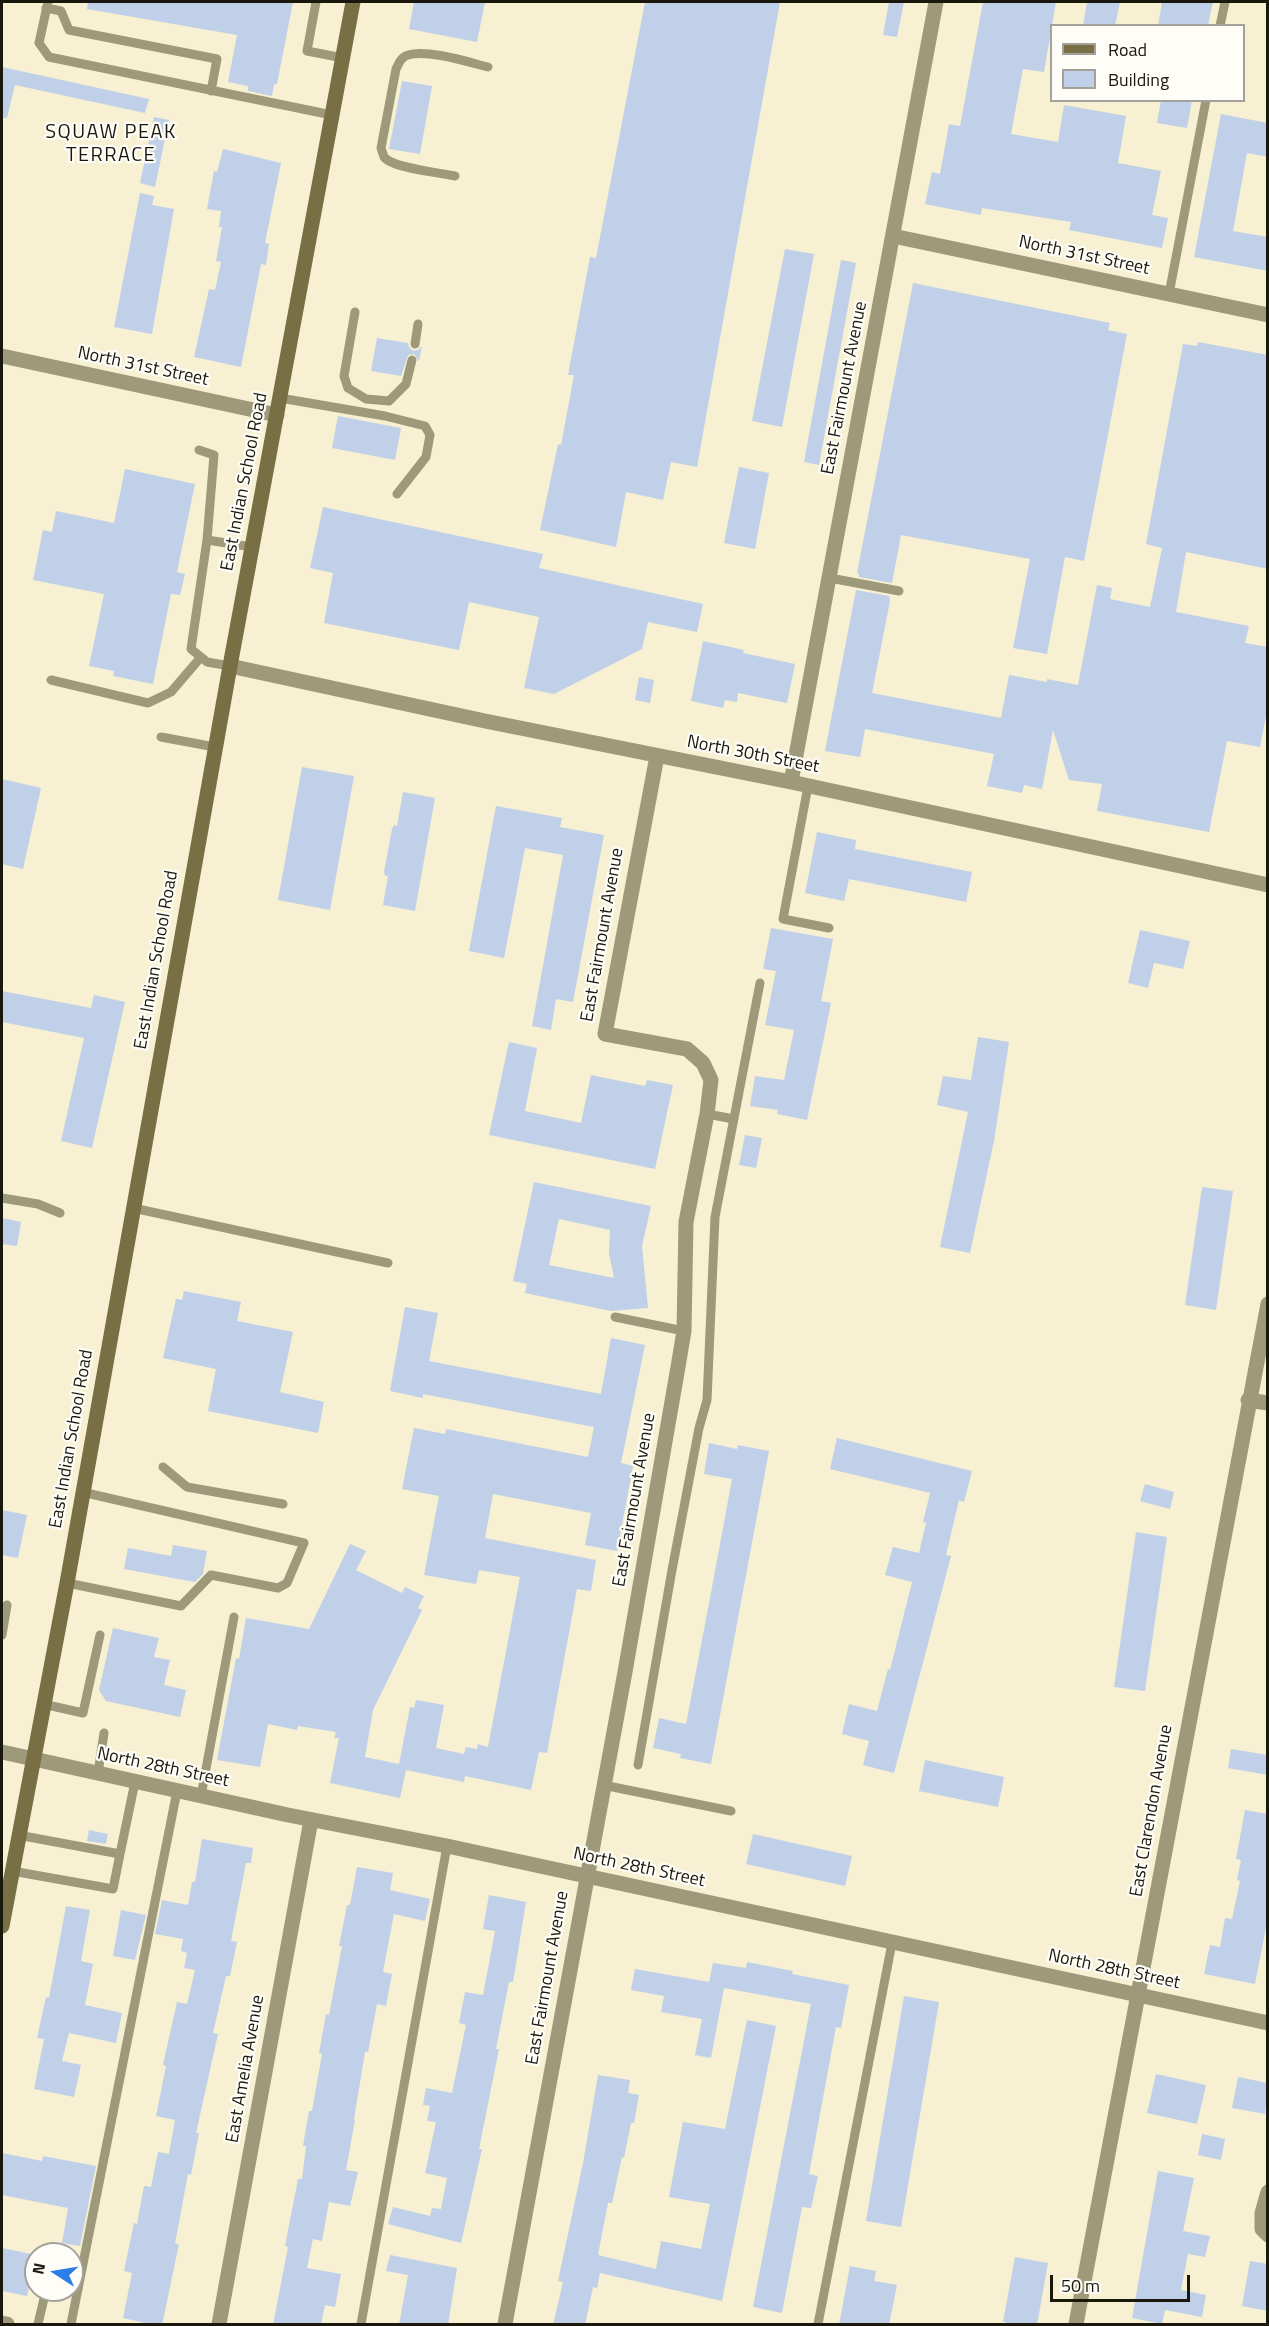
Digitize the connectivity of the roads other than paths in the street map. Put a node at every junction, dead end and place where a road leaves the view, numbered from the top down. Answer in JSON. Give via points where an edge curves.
{"nodes":[{"id":1,"x":316,"y":2,"type":"edge"},
{"id":2,"x":353,"y":2,"type":"edge"},
{"id":3,"x":936,"y":2,"type":"edge"},
{"id":4,"x":1225,"y":2,"type":"edge"},
{"id":5,"x":47,"y":5,"type":"edge"},
{"id":6,"x":1221,"y":24,"type":"edge"},
{"id":7,"x":343,"y":58,"type":"junction"},
{"id":8,"x":488,"y":67,"type":"dead end"},
{"id":9,"x":211,"y":91,"type":"junction"},
{"id":10,"x":1206,"y":102,"type":"edge"},
{"id":11,"x":332,"y":116,"type":"junction"},
{"id":12,"x":455,"y":176,"type":"dead end"},
{"id":13,"x":893,"y":236,"type":"junction"},
{"id":14,"x":1169,"y":294,"type":"junction"},
{"id":15,"x":355,"y":312,"type":"dead end"},
{"id":16,"x":1268,"y":315,"type":"edge"},
{"id":17,"x":418,"y":324,"type":"dead end"},
{"id":18,"x":415,"y":344,"type":"dead end"},
{"id":19,"x":2,"y":356,"type":"edge"},
{"id":20,"x":412,"y":360,"type":"dead end"},
{"id":21,"x":280,"y":398,"type":"junction"},
{"id":22,"x":277,"y":415,"type":"junction"},
{"id":23,"x":199,"y":450,"type":"dead end"},
{"id":24,"x":397,"y":494,"type":"dead end"},
{"id":25,"x":207,"y":540,"type":"junction"},
{"id":26,"x":252,"y":547,"type":"junction"},
{"id":27,"x":830,"y":578,"type":"junction"},
{"id":28,"x":899,"y":591,"type":"dead end"},
{"id":29,"x":201,"y":657,"type":"junction"},
{"id":30,"x":230,"y":666,"type":"junction"},
{"id":31,"x":51,"y":680,"type":"dead end"},
{"id":32,"x":161,"y":737,"type":"dead end"},
{"id":33,"x":215,"y":747,"type":"junction"},
{"id":34,"x":657,"y":756,"type":"junction"},
{"id":35,"x":791,"y":782,"type":"junction"},
{"id":36,"x":808,"y":786,"type":"junction"},
{"id":37,"x":1268,"y":885,"type":"edge"},
{"id":38,"x":829,"y":928,"type":"dead end"},
{"id":39,"x":760,"y":983,"type":"dead end"},
{"id":40,"x":707,"y":1114,"type":"junction"},
{"id":41,"x":734,"y":1119,"type":"junction"},
{"id":42,"x":2,"y":1198,"type":"edge"},
{"id":43,"x":133,"y":1208,"type":"junction"},
{"id":44,"x":60,"y":1213,"type":"dead end"},
{"id":45,"x":388,"y":1263,"type":"dead end"},
{"id":46,"x":1268,"y":1304,"type":"edge"},
{"id":47,"x":615,"y":1317,"type":"dead end"},
{"id":48,"x":684,"y":1331,"type":"junction"},
{"id":49,"x":1248,"y":1400,"type":"junction"},
{"id":50,"x":1268,"y":1403,"type":"edge"},
{"id":51,"x":163,"y":1467,"type":"dead end"},
{"id":52,"x":82,"y":1492,"type":"junction"},
{"id":53,"x":283,"y":1504,"type":"dead end"},
{"id":54,"x":67,"y":1583,"type":"junction"},
{"id":55,"x":7,"y":1605,"type":"dead end"},
{"id":56,"x":234,"y":1617,"type":"dead end"},
{"id":57,"x":2,"y":1635,"type":"edge"},
{"id":58,"x":100,"y":1635,"type":"dead end"},
{"id":59,"x":43,"y":1704,"type":"junction"},
{"id":60,"x":104,"y":1733,"type":"dead end"},
{"id":61,"x":2,"y":1752,"type":"edge"},
{"id":62,"x":33,"y":1759,"type":"junction"},
{"id":63,"x":638,"y":1765,"type":"dead end"},
{"id":64,"x":98,"y":1773,"type":"junction"},
{"id":65,"x":135,"y":1782,"type":"junction"},
{"id":66,"x":603,"y":1785,"type":"junction"},
{"id":67,"x":177,"y":1791,"type":"junction"},
{"id":68,"x":201,"y":1796,"type":"junction"},
{"id":69,"x":731,"y":1811,"type":"dead end"},
{"id":70,"x":311,"y":1820,"type":"junction"},
{"id":71,"x":18,"y":1835,"type":"junction"},
{"id":72,"x":447,"y":1846,"type":"junction"},
{"id":73,"x":120,"y":1854,"type":"junction"},
{"id":74,"x":12,"y":1871,"type":"junction"},
{"id":75,"x":586,"y":1876,"type":"junction"},
{"id":76,"x":2,"y":1926,"type":"edge"},
{"id":77,"x":892,"y":1942,"type":"junction"},
{"id":78,"x":1138,"y":1996,"type":"junction"},
{"id":79,"x":1268,"y":2023,"type":"edge"},
{"id":80,"x":1268,"y":2192,"type":"edge"},
{"id":81,"x":1268,"y":2235,"type":"edge"},
{"id":82,"x":43,"y":2302,"type":"edge"},
{"id":83,"x":2,"y":2323,"type":"edge"},
{"id":84,"x":7,"y":2325,"type":"edge"},
{"id":85,"x":38,"y":2325,"type":"edge"},
{"id":86,"x":71,"y":2325,"type":"edge"},
{"id":87,"x":219,"y":2325,"type":"edge"},
{"id":88,"x":361,"y":2325,"type":"edge"},
{"id":89,"x":505,"y":2325,"type":"edge"},
{"id":90,"x":818,"y":2325,"type":"edge"},
{"id":91,"x":1076,"y":2325,"type":"edge"}],
"edges":[{"from":1,"to":7,"type":"lane","via":[[307,51]]},
{"from":2,"to":7,"type":"main road","name":"East Indian School Road"},
{"from":3,"to":13,"type":"street","name":"East Fairmount Avenue"},
{"from":4,"to":6,"type":"lane"},
{"from":5,"to":9,"type":"lane","via":[[61,11],[69,30],[217,59]]},
{"from":5,"to":9,"type":"lane","via":[[39,43],[49,57]]},
{"from":7,"to":11,"type":"main road","name":"East Indian School Road"},
{"from":8,"to":12,"type":"lane","via":[[409,54],[396,69],[381,148],[384,157],[403,166]]},
{"from":9,"to":11,"type":"lane"},
{"from":10,"to":14,"type":"lane"},
{"from":11,"to":21,"type":"main road","name":"East Indian School Road"},
{"from":13,"to":14,"type":"street","name":"North 31st Street"},
{"from":13,"to":27,"type":"street","name":"East Fairmount Avenue"},
{"from":14,"to":16,"type":"street","name":"North 31st Street"},
{"from":15,"to":20,"type":"lane","via":[[344,376],[348,388],[366,399],[389,401],[406,384]]},
{"from":17,"to":18,"type":"lane"},
{"from":19,"to":22,"type":"street","name":"North 31st Street"},
{"from":21,"to":22,"type":"main road","name":"East Indian School Road"},
{"from":21,"to":24,"type":"lane","via":[[426,426],[430,435],[426,457]]},
{"from":22,"to":26,"type":"main road","name":"East Indian School Road"},
{"from":23,"to":25,"type":"lane","via":[[213,454]]},
{"from":25,"to":26,"type":"lane"},
{"from":25,"to":29,"type":"lane","via":[[191,648]]},
{"from":26,"to":30,"type":"main road","name":"East Indian School Road"},
{"from":27,"to":28,"type":"lane"},
{"from":27,"to":35,"type":"street","name":"East Fairmount Avenue"},
{"from":29,"to":30,"type":"lane"},
{"from":29,"to":31,"type":"lane","via":[[171,692],[147,703]]},
{"from":30,"to":33,"type":"main road","name":"East Indian School Road"},
{"from":30,"to":34,"type":"street","name":"North 30th Street"},
{"from":32,"to":33,"type":"lane"},
{"from":33,"to":43,"type":"main road","name":"East Indian School Road"},
{"from":34,"to":35,"type":"street","name":"North 30th Street"},
{"from":34,"to":40,"type":"street","name":"East Fairmount Avenue","via":[[604,1034],[687,1049],[703,1063],[711,1080]]},
{"from":35,"to":36,"type":"street","name":"North 30th Street"},
{"from":36,"to":37,"type":"street","name":"North 30th Street"},
{"from":36,"to":38,"type":"lane","via":[[783,919]]},
{"from":39,"to":41,"type":"lane"},
{"from":40,"to":41,"type":"lane"},
{"from":40,"to":48,"type":"street","name":"East Fairmount Avenue","via":[[686,1222]]},
{"from":41,"to":63,"type":"lane","via":[[715,1217],[707,1400]]},
{"from":42,"to":44,"type":"lane","via":[[38,1204]]},
{"from":43,"to":45,"type":"lane"},
{"from":43,"to":52,"type":"main road","name":"East Indian School Road"},
{"from":46,"to":49,"type":"street","name":"East Clarendon Avenue"},
{"from":47,"to":48,"type":"lane"},
{"from":48,"to":66,"type":"street","name":"East Fairmount Avenue"},
{"from":49,"to":50,"type":"street"},
{"from":49,"to":78,"type":"street","name":"East Clarendon Avenue"},
{"from":51,"to":53,"type":"lane","via":[[187,1487]]},
{"from":52,"to":54,"type":"main road","name":"East Indian School Road"},
{"from":52,"to":54,"type":"lane","via":[[304,1543],[287,1583],[278,1588],[211,1575],[181,1606]]},
{"from":54,"to":59,"type":"main road","name":"East Indian School Road"},
{"from":55,"to":57,"type":"lane"},
{"from":56,"to":68,"type":"lane"},
{"from":58,"to":59,"type":"lane","via":[[83,1713]]},
{"from":59,"to":62,"type":"main road","name":"East Indian School Road"},
{"from":60,"to":64,"type":"lane"},
{"from":61,"to":62,"type":"street","name":"North 28th Street"},
{"from":62,"to":64,"type":"street","name":"North 28th Street"},
{"from":62,"to":71,"type":"main road","name":"East Indian School Road"},
{"from":64,"to":65,"type":"street","name":"North 28th Street"},
{"from":65,"to":67,"type":"street","name":"North 28th Street"},
{"from":65,"to":73,"type":"lane"},
{"from":66,"to":69,"type":"lane"},
{"from":66,"to":75,"type":"street","name":"East Fairmount Avenue"},
{"from":67,"to":68,"type":"street","name":"North 28th Street"},
{"from":67,"to":86,"type":"lane"},
{"from":68,"to":70,"type":"street","name":"North 28th Street"},
{"from":70,"to":72,"type":"street","name":"North 28th Street"},
{"from":70,"to":87,"type":"street","name":"East Amelia Avenue"},
{"from":71,"to":73,"type":"lane"},
{"from":71,"to":74,"type":"main road","name":"East Indian School Road"},
{"from":72,"to":75,"type":"street","name":"North 28th Street"},
{"from":72,"to":88,"type":"lane"},
{"from":73,"to":74,"type":"lane","via":[[113,1889]]},
{"from":74,"to":76,"type":"main road","name":"East Indian School Road"},
{"from":75,"to":77,"type":"street","name":"North 28th Street"},
{"from":75,"to":89,"type":"street","name":"East Fairmount Avenue"},
{"from":77,"to":78,"type":"street","name":"North 28th Street"},
{"from":77,"to":90,"type":"lane"},
{"from":78,"to":79,"type":"street","name":"North 28th Street"},
{"from":78,"to":91,"type":"street","name":"East Clarendon Avenue"},
{"from":80,"to":81,"type":"street","via":[[1262,2221],[1262,2229]]},
{"from":82,"to":85,"type":"lane"},
{"from":83,"to":84,"type":"street"}]}
